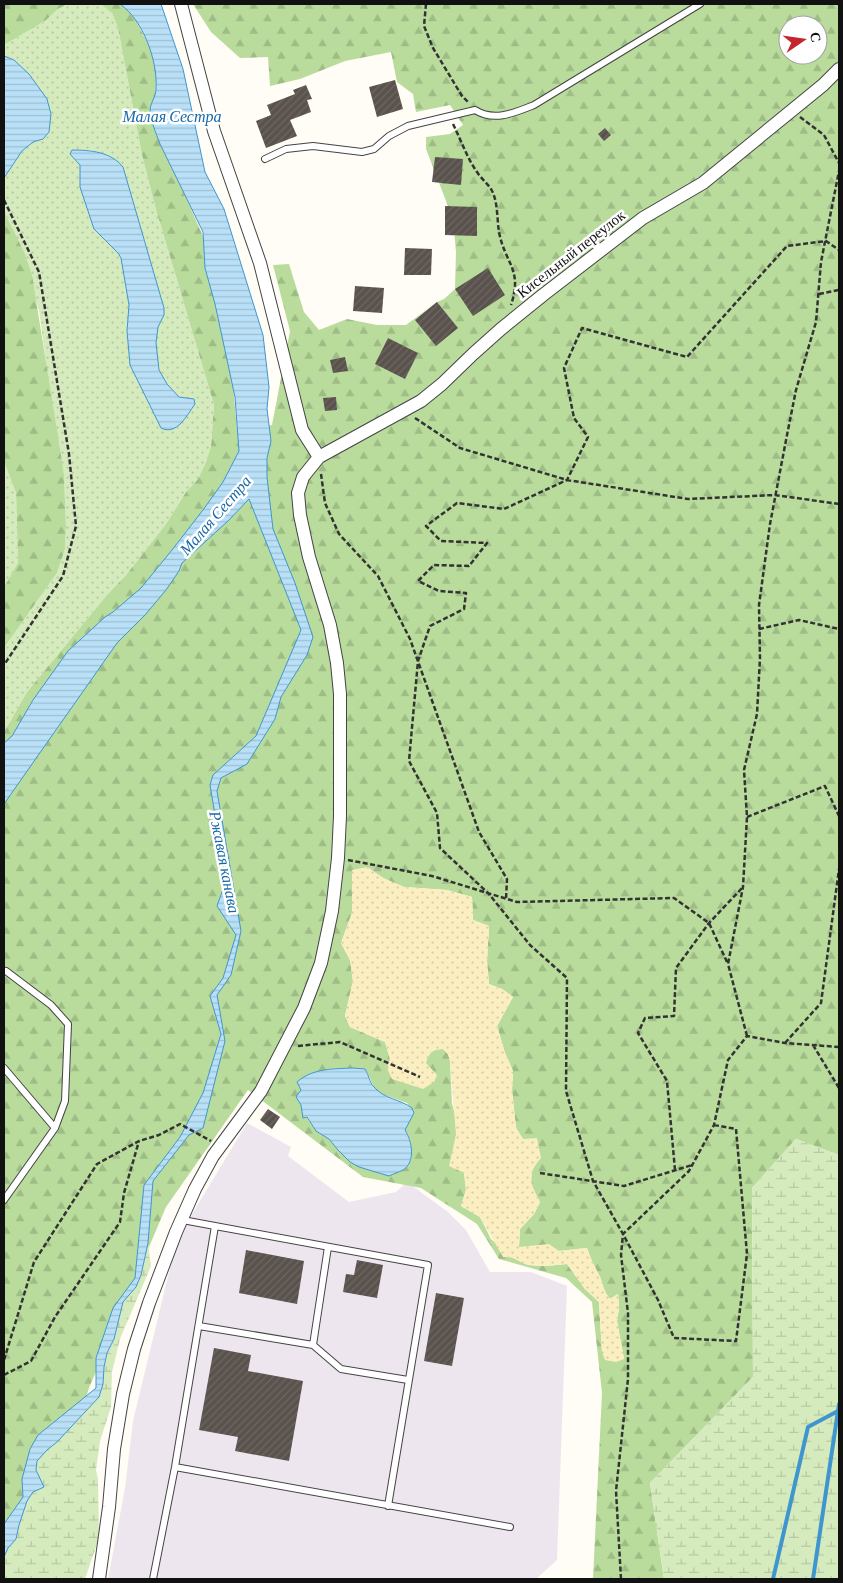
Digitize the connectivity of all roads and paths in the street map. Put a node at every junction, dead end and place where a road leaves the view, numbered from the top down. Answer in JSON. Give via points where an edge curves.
{"nodes":[{"id":1,"x":181,"y":4,"type":"edge"},
{"id":2,"x":426,"y":4,"type":"edge"},
{"id":3,"x":700,"y":4,"type":"edge"},
{"id":4,"x":839,"y":69,"type":"edge"},
{"id":5,"x":475,"y":110,"type":"junction"},
{"id":6,"x":791,"y":110,"type":"junction"},
{"id":7,"x":450,"y":116,"type":"junction"},
{"id":8,"x":265,"y":159,"type":"dead end"},
{"id":9,"x":839,"y":163,"type":"edge"},
{"id":10,"x":839,"y":171,"type":"edge"},
{"id":11,"x":4,"y":200,"type":"edge"},
{"id":12,"x":826,"y":241,"type":"junction"},
{"id":13,"x":839,"y":250,"type":"edge"},
{"id":14,"x":839,"y":290,"type":"edge"},
{"id":15,"x":818,"y":294,"type":"junction"},
{"id":16,"x":508,"y":324,"type":"junction"},
{"id":17,"x":403,"y":411,"type":"junction"},
{"id":18,"x":319,"y":458,"type":"junction"},
{"id":19,"x":567,"y":480,"type":"junction"},
{"id":20,"x":775,"y":495,"type":"junction"},
{"id":21,"x":839,"y":504,"type":"edge"},
{"id":22,"x":759,"y":629,"type":"junction"},
{"id":23,"x":839,"y":630,"type":"edge"},
{"id":24,"x":418,"y":661,"type":"junction"},
{"id":25,"x":4,"y":665,"type":"edge"},
{"id":26,"x":839,"y":816,"type":"edge"},
{"id":27,"x":747,"y":817,"type":"junction"},
{"id":28,"x":338,"y":858,"type":"junction"},
{"id":29,"x":839,"y":869,"type":"edge"},
{"id":30,"x":743,"y":887,"type":"junction"},
{"id":31,"x":489,"y":894,"type":"junction"},
{"id":32,"x":506,"y":899,"type":"junction"},
{"id":33,"x":709,"y":924,"type":"junction"},
{"id":34,"x":728,"y":964,"type":"junction"},
{"id":35,"x":6,"y":971,"type":"dead end"},
{"id":36,"x":747,"y":1036,"type":"junction"},
{"id":37,"x":785,"y":1043,"type":"junction"},
{"id":38,"x":813,"y":1045,"type":"junction"},
{"id":39,"x":839,"y":1047,"type":"edge"},
{"id":40,"x":284,"y":1048,"type":"junction"},
{"id":41,"x":4,"y":1068,"type":"edge"},
{"id":42,"x":420,"y":1077,"type":"dead end"},
{"id":43,"x":839,"y":1088,"type":"edge"},
{"id":44,"x":714,"y":1125,"type":"junction"},
{"id":45,"x":55,"y":1128,"type":"junction"},
{"id":46,"x":197,"y":1133,"type":"dead end"},
{"id":47,"x":139,"y":1141,"type":"junction"},
{"id":48,"x":693,"y":1164,"type":"junction"},
{"id":49,"x":675,"y":1170,"type":"junction"},
{"id":50,"x":540,"y":1173,"type":"dead end"},
{"id":51,"x":593,"y":1181,"type":"junction"},
{"id":52,"x":4,"y":1200,"type":"edge"},
{"id":53,"x":182,"y":1218,"type":"junction"},
{"id":54,"x":215,"y":1226,"type":"junction"},
{"id":55,"x":623,"y":1234,"type":"junction"},
{"id":56,"x":328,"y":1247,"type":"junction"},
{"id":57,"x":199,"y":1326,"type":"junction"},
{"id":58,"x":313,"y":1345,"type":"junction"},
{"id":59,"x":4,"y":1360,"type":"edge"},
{"id":60,"x":4,"y":1375,"type":"edge"},
{"id":61,"x":408,"y":1380,"type":"junction"},
{"id":62,"x":175,"y":1467,"type":"junction"},
{"id":63,"x":388,"y":1506,"type":"junction"},
{"id":64,"x":510,"y":1527,"type":"dead end"},
{"id":65,"x":99,"y":1579,"type":"edge"},
{"id":66,"x":153,"y":1579,"type":"edge"},
{"id":67,"x":621,"y":1579,"type":"edge"}],
"edges":[{"from":1,"to":18,"type":"street","via":[[214,131],[260,263],[302,430]]},
{"from":2,"to":5,"type":"path","via":[[424,26],[433,48],[462,96]]},
{"from":3,"to":5,"type":"lane","via":[[534,105],[513,114],[492,117]]},
{"from":4,"to":6,"type":"street","name":"Кисельный переулок"},
{"from":5,"to":7,"type":"lane"},
{"from":6,"to":9,"type":"path","via":[[824,135]]},
{"from":6,"to":16,"type":"street","name":"Кисельный переулок","via":[[703,183],[643,218]]},
{"from":7,"to":8,"type":"lane","via":[[408,126],[374,149],[362,152],[313,146],[286,149]]},
{"from":7,"to":16,"type":"path","via":[[477,172],[494,195],[502,243],[512,264],[516,285]]},
{"from":10,"to":12,"type":"path"},
{"from":11,"to":25,"type":"path","via":[[38,272],[69,454],[76,526],[63,576]]},
{"from":12,"to":13,"type":"path"},
{"from":12,"to":15,"type":"path"},
{"from":12,"to":19,"type":"path","via":[[787,246],[686,357],[582,328],[564,368],[574,418],[588,437]]},
{"from":14,"to":15,"type":"path"},
{"from":15,"to":20,"type":"path","via":[[816,322],[796,390]]},
{"from":16,"to":17,"type":"street","name":"Кисельный переулок","via":[[422,401]]},
{"from":17,"to":18,"type":"street","name":"Кисельный переулок"},
{"from":17,"to":19,"type":"path","via":[[460,448]]},
{"from":18,"to":24,"type":"path","via":[[325,503],[339,534],[378,576]]},
{"from":18,"to":28,"type":"street","via":[[303,477],[298,492],[309,557],[338,663],[341,780]]},
{"from":19,"to":20,"type":"path","via":[[688,499]]},
{"from":19,"to":24,"type":"path","via":[[504,509],[457,503],[426,526],[441,540],[487,543],[469,566],[434,565],[418,581],[439,591],[466,593],[464,609],[430,626]]},
{"from":20,"to":21,"type":"path"},
{"from":20,"to":22,"type":"path","via":[[759,605]]},
{"from":22,"to":23,"type":"path","via":[[799,620]]},
{"from":22,"to":27,"type":"path","via":[[757,714],[744,770]]},
{"from":24,"to":31,"type":"path","via":[[409,761],[437,813],[440,848]]},
{"from":24,"to":32,"type":"path","via":[[479,832],[507,879]]},
{"from":26,"to":27,"type":"path","via":[[825,786]]},
{"from":27,"to":30,"type":"path"},
{"from":28,"to":31,"type":"path","via":[[432,876]]},
{"from":28,"to":40,"type":"street","via":[[332,911],[321,963]]},
{"from":29,"to":37,"type":"path","via":[[821,1003]]},
{"from":30,"to":33,"type":"path"},
{"from":30,"to":34,"type":"path"},
{"from":31,"to":32,"type":"path"},
{"from":31,"to":51,"type":"path","via":[[530,945],[567,978],[566,1091]]},
{"from":32,"to":33,"type":"path","via":[[517,902],[674,898]]},
{"from":33,"to":34,"type":"path"},
{"from":33,"to":49,"type":"path","via":[[676,968],[674,1016],[645,1018],[638,1033],[667,1081]]},
{"from":34,"to":36,"type":"path"},
{"from":35,"to":45,"type":"lane","via":[[51,1005],[68,1024],[65,1101]]},
{"from":36,"to":37,"type":"path"},
{"from":36,"to":44,"type":"path","via":[[728,1060]]},
{"from":37,"to":38,"type":"path"},
{"from":38,"to":39,"type":"path"},
{"from":38,"to":43,"type":"path"},
{"from":40,"to":42,"type":"path","via":[[340,1042]]},
{"from":40,"to":53,"type":"street","via":[[261,1091],[213,1156]]},
{"from":41,"to":45,"type":"lane"},
{"from":44,"to":48,"type":"path"},
{"from":44,"to":55,"type":"path","via":[[736,1129],[747,1254],[736,1341],[674,1338]]},
{"from":45,"to":52,"type":"lane"},
{"from":46,"to":47,"type":"path","via":[[180,1124]]},
{"from":47,"to":59,"type":"path","via":[[97,1164],[34,1262]]},
{"from":47,"to":60,"type":"path","via":[[124,1193],[120,1222],[55,1317],[31,1361]]},
{"from":48,"to":49,"type":"path"},
{"from":48,"to":55,"type":"path"},
{"from":49,"to":51,"type":"path","via":[[624,1186]]},
{"from":50,"to":51,"type":"path"},
{"from":51,"to":55,"type":"path"},
{"from":53,"to":54,"type":"lane"},
{"from":53,"to":65,"type":"street","via":[[149,1303],[123,1394]]},
{"from":54,"to":56,"type":"lane"},
{"from":54,"to":57,"type":"lane"},
{"from":55,"to":67,"type":"path","via":[[628,1379],[616,1491]]},
{"from":56,"to":58,"type":"lane"},
{"from":56,"to":61,"type":"lane","via":[[428,1265]]},
{"from":57,"to":58,"type":"lane"},
{"from":57,"to":62,"type":"lane"},
{"from":58,"to":61,"type":"lane","via":[[341,1369]]},
{"from":61,"to":63,"type":"lane"},
{"from":62,"to":63,"type":"lane"},
{"from":62,"to":66,"type":"lane"},
{"from":63,"to":64,"type":"lane"}]}
